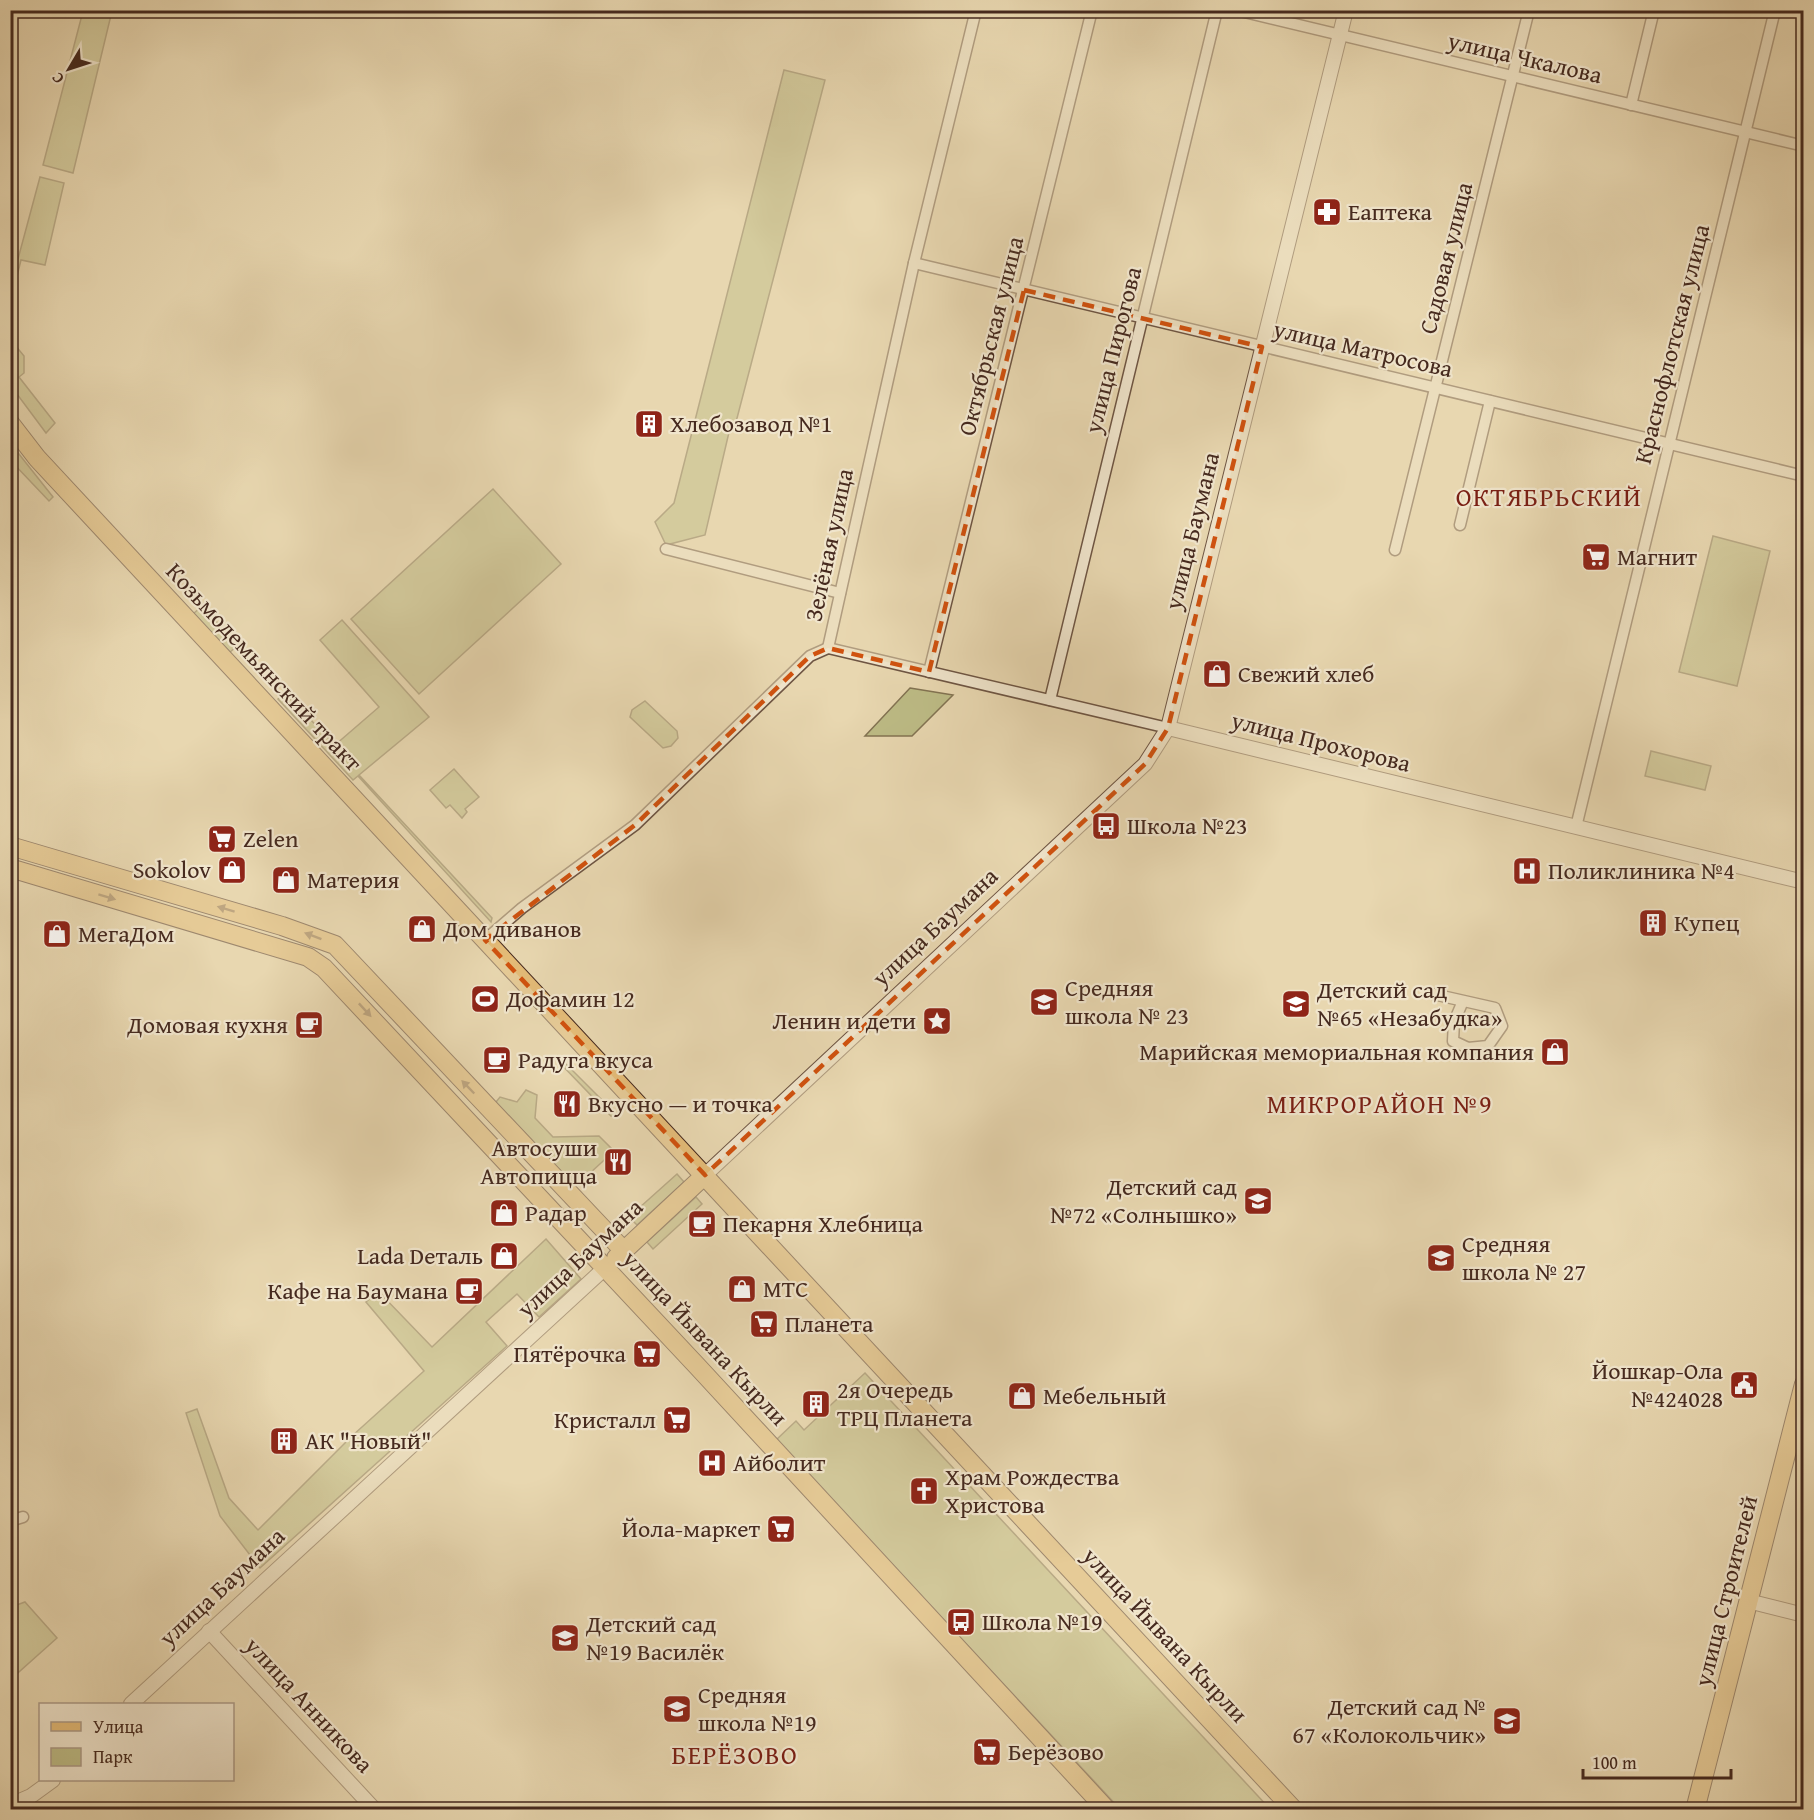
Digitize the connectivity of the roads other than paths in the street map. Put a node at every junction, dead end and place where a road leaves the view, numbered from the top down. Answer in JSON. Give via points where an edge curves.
{"nodes":[{"id":1,"x":976,"y":10,"type":"edge"},
{"id":2,"x":1092,"y":10,"type":"edge"},
{"id":3,"x":1217,"y":10,"type":"edge"},
{"id":4,"x":1236,"y":10,"type":"edge"},
{"id":5,"x":1346,"y":10,"type":"edge"},
{"id":6,"x":1529,"y":10,"type":"edge"},
{"id":7,"x":1654,"y":10,"type":"edge"},
{"id":8,"x":1775,"y":10,"type":"edge"},
{"id":9,"x":1339,"y":36,"type":"junction"},
{"id":10,"x":1511,"y":76,"type":"junction"},
{"id":11,"x":1631,"y":105,"type":"junction"},
{"id":12,"x":1745,"y":132,"type":"junction"},
{"id":13,"x":1803,"y":146,"type":"edge"},
{"id":14,"x":914,"y":263,"type":"junction"},
{"id":15,"x":1024,"y":290,"type":"junction"},
{"id":16,"x":1142,"y":318,"type":"junction"},
{"id":17,"x":1262,"y":347,"type":"junction"},
{"id":18,"x":1436,"y":388,"type":"junction"},
{"id":19,"x":1490,"y":401,"type":"junction"},
{"id":20,"x":10,"y":423,"type":"edge"},
{"id":21,"x":1669,"y":444,"type":"junction"},
{"id":22,"x":1803,"y":476,"type":"edge"},
{"id":23,"x":1461,"y":525,"type":"dead end"},
{"id":24,"x":666,"y":549,"type":"dead end"},
{"id":25,"x":1395,"y":550,"type":"dead end"},
{"id":26,"x":840,"y":593,"type":"junction"},
{"id":27,"x":828,"y":648,"type":"junction"},
{"id":28,"x":929,"y":672,"type":"junction"},
{"id":29,"x":1050,"y":700,"type":"junction"},
{"id":30,"x":1168,"y":728,"type":"junction"},
{"id":31,"x":1576,"y":827,"type":"junction"},
{"id":32,"x":15,"y":847,"type":"edge"},
{"id":33,"x":76,"y":865,"type":"junction"},
{"id":34,"x":12,"y":869,"type":"edge"},
{"id":35,"x":1803,"y":882,"type":"edge"},
{"id":36,"x":69,"y":886,"type":"junction"},
{"id":37,"x":282,"y":926,"type":"junction"},
{"id":38,"x":485,"y":940,"type":"junction"},
{"id":39,"x":276,"y":947,"type":"junction"},
{"id":40,"x":1433,"y":994,"type":"dead end"},
{"id":41,"x":1463,"y":1001,"type":"junction"},
{"id":42,"x":491,"y":1111,"type":"junction"},
{"id":43,"x":474,"y":1128,"type":"junction"},
{"id":44,"x":705,"y":1174,"type":"junction"},
{"id":45,"x":624,"y":1251,"type":"junction"},
{"id":46,"x":606,"y":1267,"type":"junction"},
{"id":47,"x":1803,"y":1384,"type":"edge"},
{"id":48,"x":24,"y":1516,"type":"dead end"},
{"id":49,"x":10,"y":1521,"type":"edge"},
{"id":50,"x":1748,"y":1601,"type":"junction"},
{"id":51,"x":1803,"y":1615,"type":"edge"},
{"id":52,"x":209,"y":1631,"type":"junction"},
{"id":53,"x":133,"y":1703,"type":"edge"},
{"id":54,"x":50,"y":1781,"type":"edge"},
{"id":55,"x":10,"y":1805,"type":"edge"},
{"id":56,"x":375,"y":1809,"type":"edge"},
{"id":57,"x":1107,"y":1809,"type":"edge"},
{"id":58,"x":1294,"y":1809,"type":"edge"},
{"id":59,"x":1695,"y":1809,"type":"edge"}],
"edges":[{"from":1,"to":14,"type":"street","name":"Зелёная улица"},
{"from":2,"to":15,"type":"street","name":"Октябрьская улица"},
{"from":3,"to":16,"type":"street","name":"улица Пирогова"},
{"from":4,"to":9,"type":"street","name":"улица Чкалова"},
{"from":5,"to":9,"type":"street","name":"улица Баумана"},
{"from":6,"to":10,"type":"street","name":"Садовая улица"},
{"from":7,"to":11,"type":"street"},
{"from":8,"to":12,"type":"street","name":"Краснофлотская улица"},
{"from":9,"to":10,"type":"street","name":"улица Чкалова"},
{"from":9,"to":17,"type":"street","name":"улица Баумана"},
{"from":10,"to":11,"type":"street","name":"улица Чкалова"},
{"from":10,"to":18,"type":"street","name":"Садовая улица"},
{"from":11,"to":12,"type":"street","name":"улица Чкалова"},
{"from":12,"to":13,"type":"street","name":"улица Чкалова"},
{"from":12,"to":21,"type":"street","name":"Краснофлотская улица"},
{"from":14,"to":15,"type":"street","name":"улица Матросова"},
{"from":14,"to":26,"type":"street","name":"Зелёная улица"},
{"from":15,"to":16,"type":"street","name":"улица Матросова"},
{"from":15,"to":28,"type":"street","name":"Октябрьская улица"},
{"from":16,"to":17,"type":"street","name":"улица Матросова"},
{"from":16,"to":29,"type":"street","name":"улица Пирогова"},
{"from":17,"to":18,"type":"street","name":"улица Матросова"},
{"from":17,"to":30,"type":"street","name":"улица Баумана"},
{"from":18,"to":19,"type":"street","name":"улица Матросова"},
{"from":18,"to":25,"type":"street","name":"Садовая улица"},
{"from":19,"to":21,"type":"street","name":"улица Матросова"},
{"from":19,"to":23,"type":"street"},
{"from":20,"to":38,"type":"main road","name":"Козьмодемьянский тракт","via":[[52,475]]},
{"from":21,"to":22,"type":"street","name":"улица Матросова"},
{"from":21,"to":31,"type":"street","name":"Краснофлотская улица"},
{"from":24,"to":26,"type":"street"},
{"from":26,"to":27,"type":"street","name":"Зелёная улица"},
{"from":27,"to":28,"type":"street","name":"улица Прохорова"},
{"from":27,"to":38,"type":"street","name":"Зелёная улица","via":[[810,656],[635,825]]},
{"from":28,"to":29,"type":"street","name":"улица Прохорова"},
{"from":29,"to":30,"type":"street","name":"улица Прохорова"},
{"from":30,"to":31,"type":"street","name":"улица Прохорова"},
{"from":30,"to":44,"type":"street","name":"улица Баумана","via":[[1145,764]]},
{"from":31,"to":35,"type":"street","name":"улица Прохорова"},
{"from":32,"to":33,"type":"main road","name":"улица Йывана Кырли"},
{"from":32,"to":34,"type":"main road"},
{"from":33,"to":36,"type":"main road"},
{"from":37,"to":33,"type":"main road","name":"улица Йывана Кырли","one_way":true},
{"from":34,"to":36,"type":"main road","name":"улица Йывана Кырли"},
{"from":36,"to":39,"type":"main road","name":"улица Йывана Кырли","one_way":true},
{"from":37,"to":39,"type":"main road"},
{"from":42,"to":37,"type":"main road","name":"улица Йывана Кырли","one_way":true,"via":[[341,951],[315,936]]},
{"from":38,"to":44,"type":"main road","name":"улица Йывана Кырли"},
{"from":39,"to":43,"type":"main road","name":"улица Йывана Кырли","one_way":true,"via":[[308,957],[324,968]]},
{"from":40,"to":41,"type":"street"},
{"from":41,"to":41,"type":"street","via":[[1495,1008],[1502,1026],[1488,1046],[1468,1048],[1453,1041]]},
{"from":42,"to":43,"type":"main road"},
{"from":42,"to":45,"type":"main road","name":"улица Йывана Кырли"},
{"from":43,"to":46,"type":"main road","name":"улица Йывана Кырли"},
{"from":44,"to":45,"type":"main road","name":"улица Баумана"},
{"from":44,"to":58,"type":"main road","name":"улица Йывана Кырли"},
{"from":45,"to":46,"type":"main road","name":"улица Баумана"},
{"from":46,"to":52,"type":"street","name":"улица Баумана"},
{"from":46,"to":57,"type":"main road","name":"улица Йывана Кырли"},
{"from":47,"to":50,"type":"main road","name":"улица Строителей"},
{"from":48,"to":49,"type":"street"},
{"from":50,"to":51,"type":"street"},
{"from":50,"to":59,"type":"main road","name":"улица Строителей"},
{"from":52,"to":53,"type":"street","name":"улица Баумана"},
{"from":52,"to":56,"type":"street","name":"улица Анникова"},
{"from":54,"to":55,"type":"street"}]}
